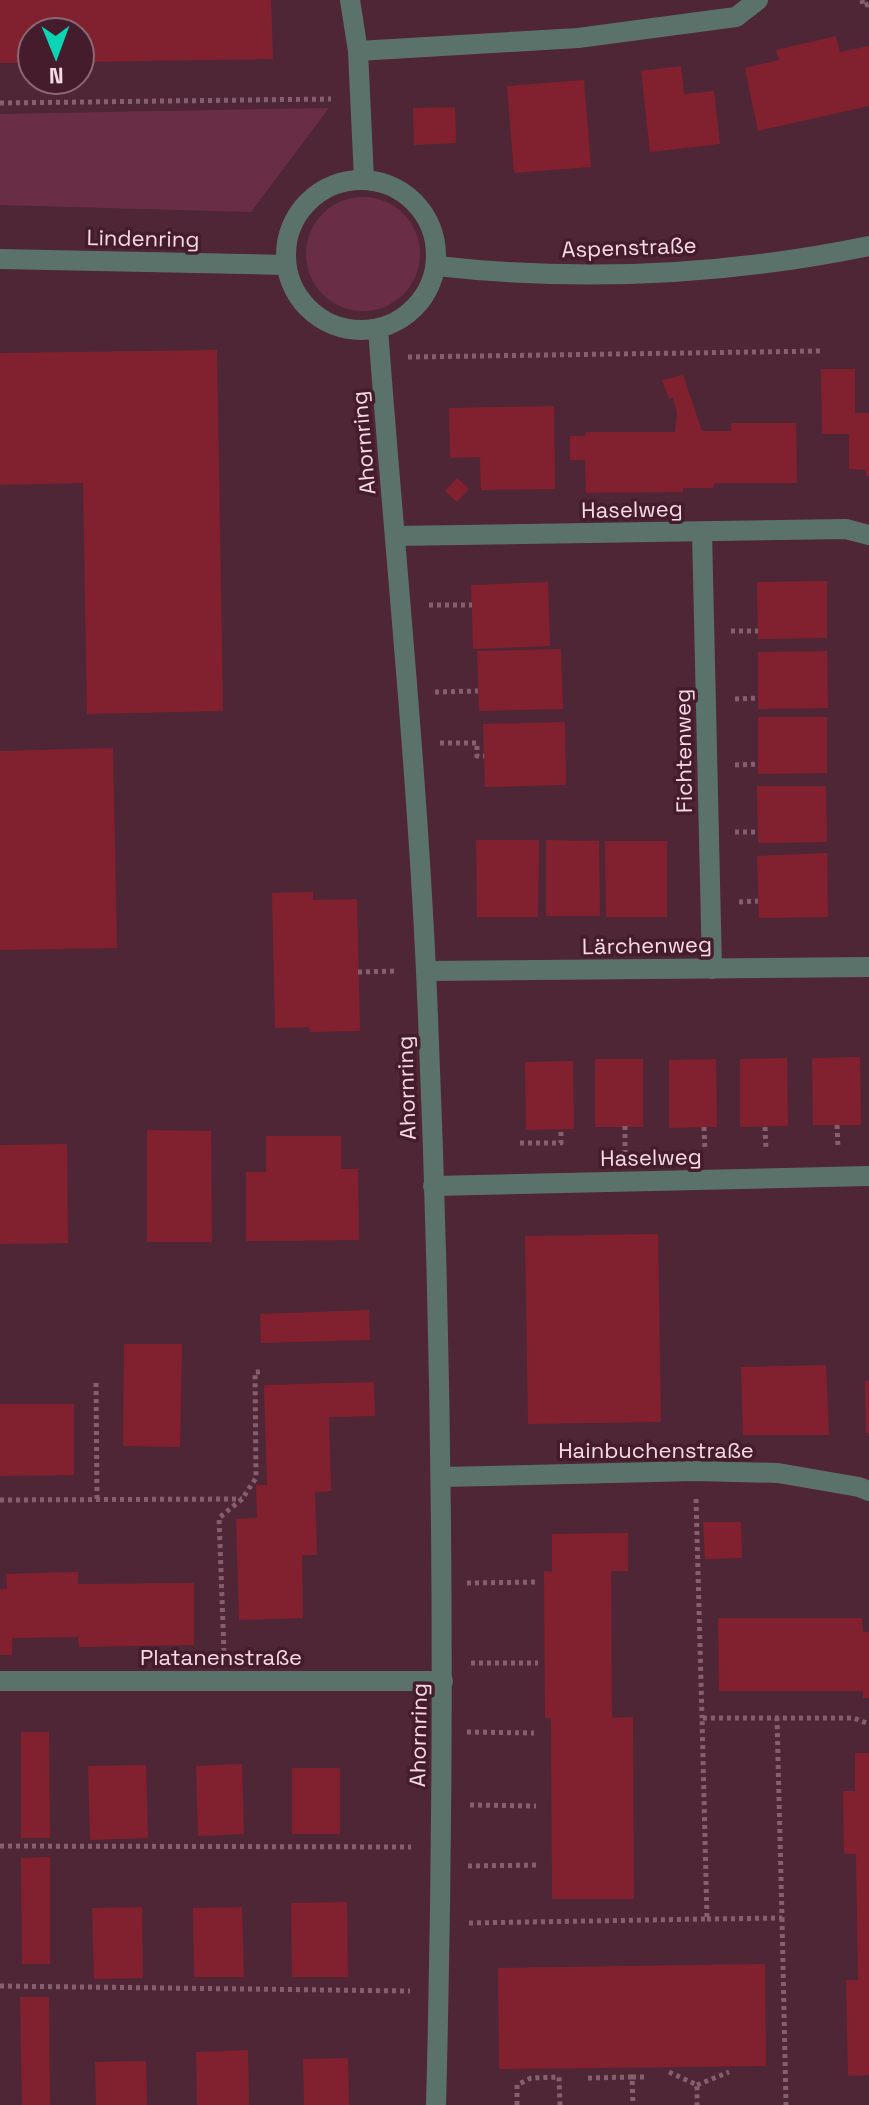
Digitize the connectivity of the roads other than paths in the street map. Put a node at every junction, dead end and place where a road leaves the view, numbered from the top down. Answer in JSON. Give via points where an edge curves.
{"nodes":[{"id":1,"x":350,"y":0,"type":"edge"},
{"id":2,"x":758,"y":0,"type":"edge"},
{"id":3,"x":358,"y":51,"type":"junction"},
{"id":4,"x":364,"y":179,"type":"junction"},
{"id":5,"x":869,"y":246,"type":"edge"},
{"id":6,"x":0,"y":259,"type":"edge"},
{"id":7,"x":286,"y":265,"type":"junction"},
{"id":8,"x":437,"y":266,"type":"junction"},
{"id":9,"x":378,"y":329,"type":"junction"},
{"id":10,"x":702,"y":532,"type":"junction"},
{"id":11,"x":869,"y":535,"type":"edge"},
{"id":12,"x":395,"y":536,"type":"junction"},
{"id":13,"x":869,"y":967,"type":"edge"},
{"id":14,"x":712,"y":969,"type":"junction"},
{"id":15,"x":426,"y":971,"type":"junction"},
{"id":16,"x":869,"y":1176,"type":"edge"},
{"id":17,"x":433,"y":1186,"type":"junction"},
{"id":18,"x":442,"y":1477,"type":"junction"},
{"id":19,"x":869,"y":1491,"type":"edge"},
{"id":20,"x":443,"y":1672,"type":"junction"},
{"id":21,"x":0,"y":1681,"type":"edge"},
{"id":22,"x":436,"y":2105,"type":"edge"}],
"edges":[{"from":1,"to":3,"type":"street"},
{"from":2,"to":3,"type":"street","via":[[736,17],[610,34]]},
{"from":3,"to":4,"type":"street"},
{"from":4,"to":7,"type":"street","via":[[332,185],[305,204],[288,232]]},
{"from":4,"to":8,"type":"street","via":[[395,187],[420,207],[435,235]]},
{"from":5,"to":8,"type":"street","name":"Aspenstraße","via":[[661,274],[491,272]]},
{"from":6,"to":7,"type":"street","name":"Lindenring"},
{"from":7,"to":9,"type":"street","via":[[296,294],[317,317],[346,330]]},
{"from":8,"to":9,"type":"street","via":[[417,307]]},
{"from":9,"to":12,"type":"street","name":"Ahornring"},
{"from":10,"to":11,"type":"street","name":"Haselweg","via":[[846,529]]},
{"from":10,"to":12,"type":"street","name":"Haselweg"},
{"from":10,"to":14,"type":"street","name":"Fichtenweg"},
{"from":12,"to":15,"type":"street","name":"Ahornring"},
{"from":13,"to":14,"type":"street","name":"Lärchenweg"},
{"from":14,"to":15,"type":"street","name":"Lärchenweg"},
{"from":15,"to":17,"type":"street","name":"Ahornring"},
{"from":16,"to":17,"type":"street","name":"Haselweg"},
{"from":17,"to":18,"type":"street","name":"Ahornring"},
{"from":18,"to":19,"type":"street","name":"Hainbuchenstraße","via":[[778,1473]]},
{"from":18,"to":20,"type":"street","name":"Ahornring"},
{"from":20,"to":21,"type":"street","name":"Platanenstraße","via":[[225,1681]]},
{"from":20,"to":22,"type":"street","name":"Ahornring"}]}
